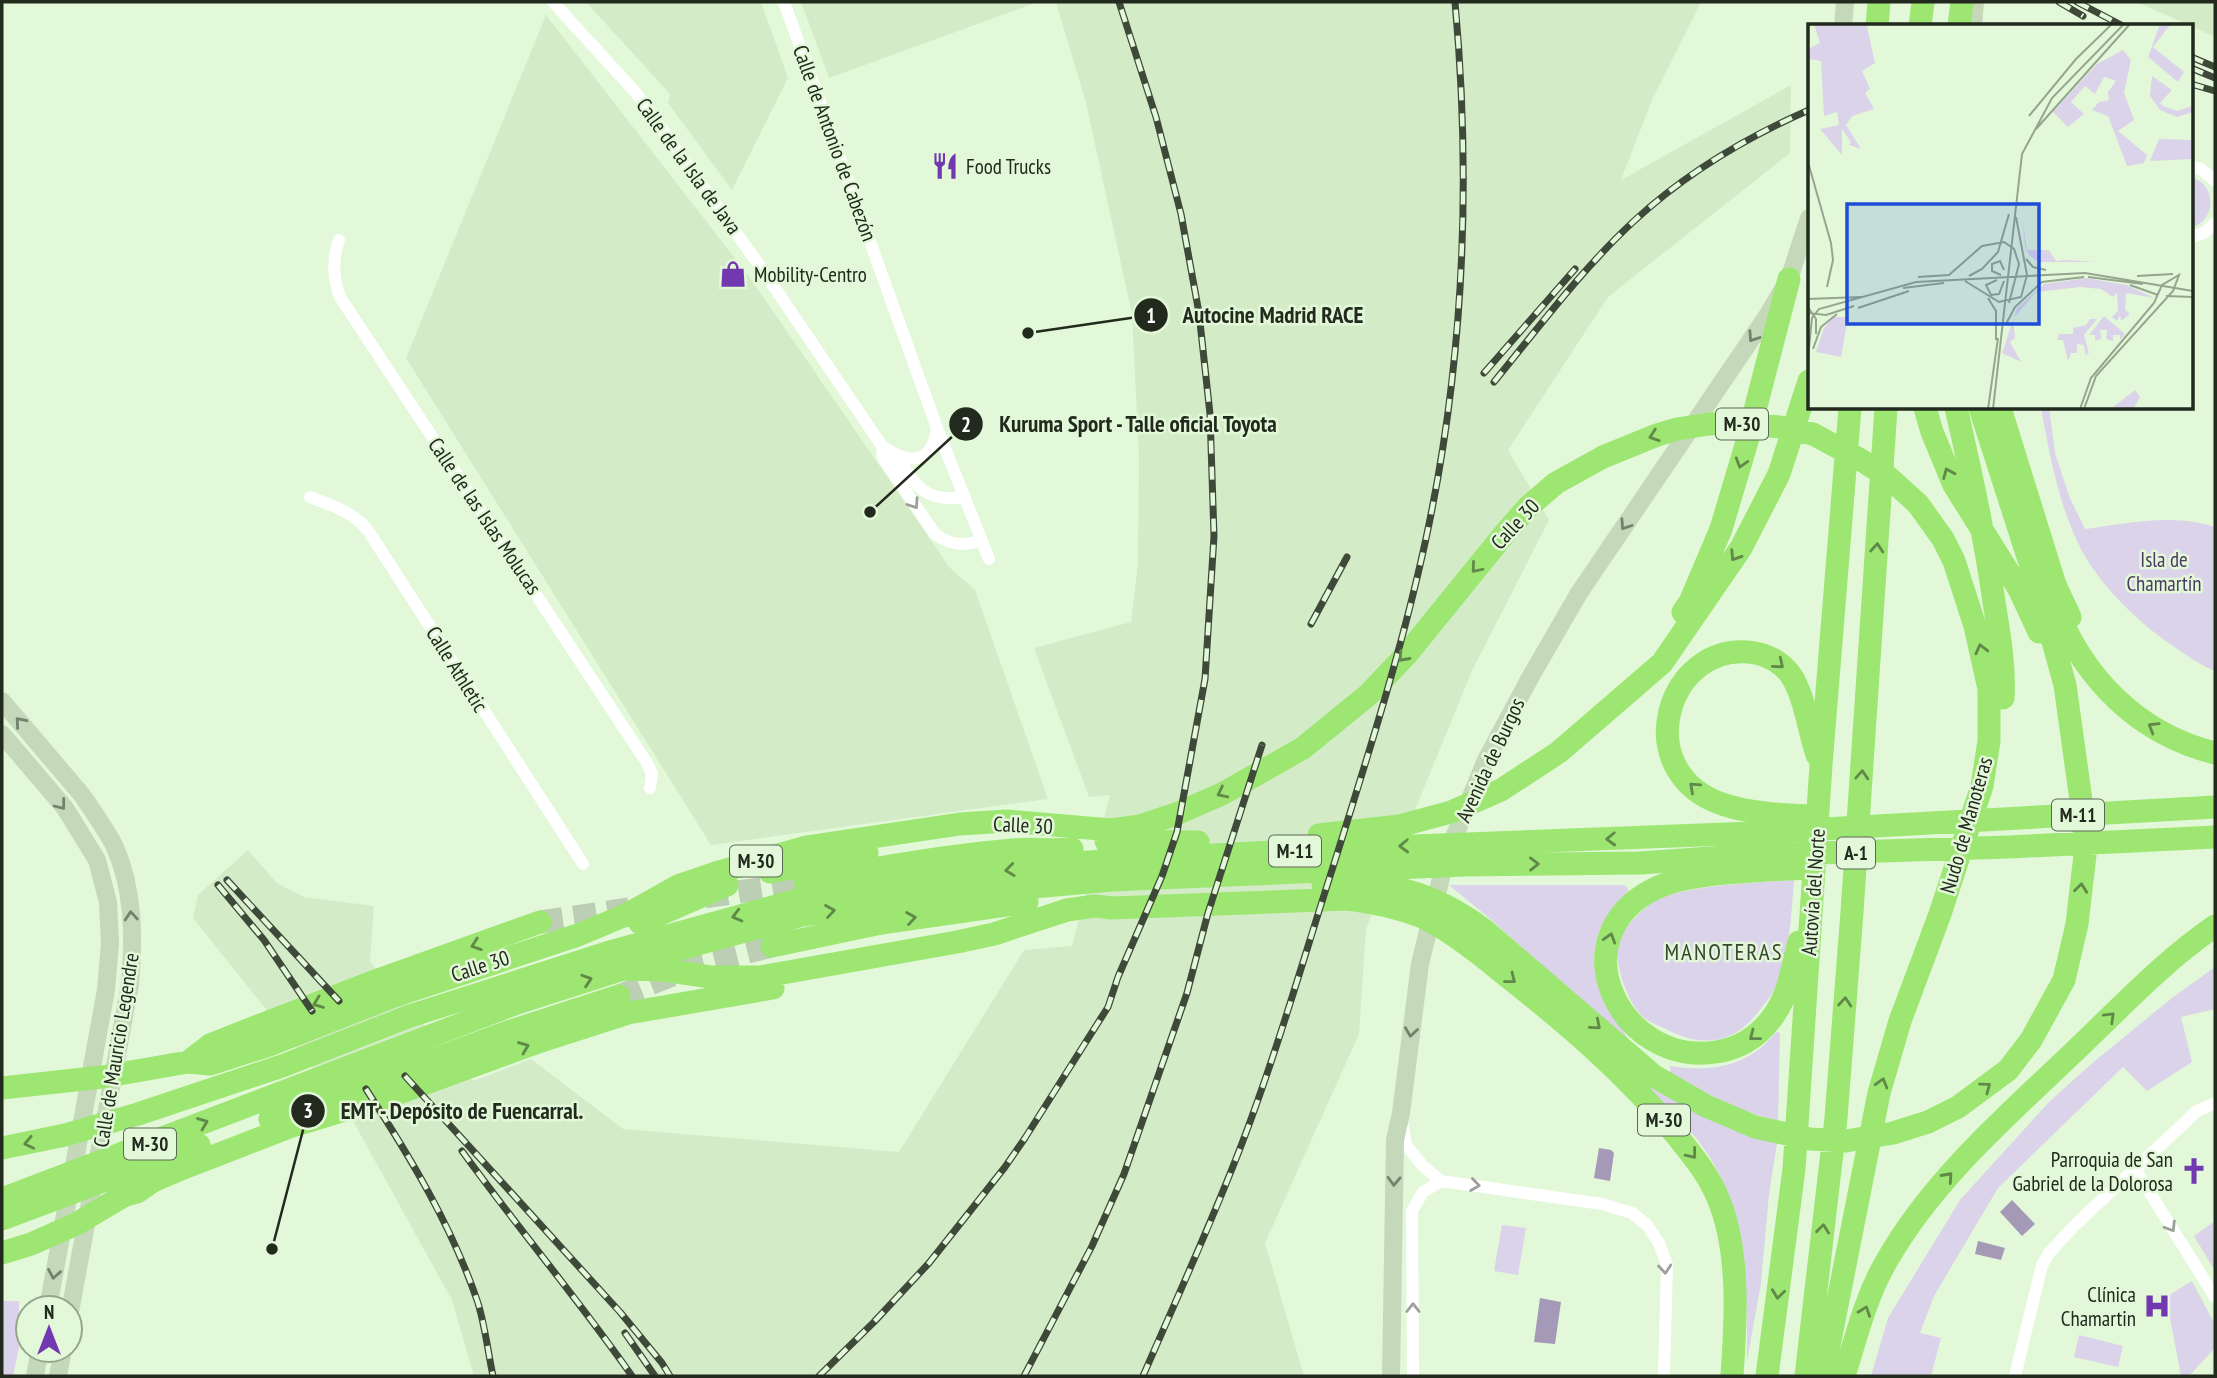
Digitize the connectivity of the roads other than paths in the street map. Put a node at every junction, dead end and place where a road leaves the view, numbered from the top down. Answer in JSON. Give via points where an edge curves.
{"nodes":[{"id":1,"x":553,"y":2,"type":"edge"},
{"id":2,"x":784,"y":2,"type":"edge"},
{"id":3,"x":1845,"y":2,"type":"edge"},
{"id":4,"x":1880,"y":2,"type":"edge"},
{"id":5,"x":1923,"y":2,"type":"edge"},
{"id":6,"x":1948,"y":2,"type":"edge"},
{"id":7,"x":1962,"y":2,"type":"edge"},
{"id":8,"x":1975,"y":2,"type":"edge"},
{"id":9,"x":1843,"y":24,"type":"edge"},
{"id":10,"x":1877,"y":24,"type":"edge"},
{"id":11,"x":1920,"y":24,"type":"edge"},
{"id":12,"x":1946,"y":24,"type":"edge"},
{"id":13,"x":1959,"y":24,"type":"edge"},
{"id":14,"x":1973,"y":24,"type":"edge"},
{"id":15,"x":2192,"y":167,"type":"edge"},
{"id":16,"x":2215,"y":181,"type":"edge"},
{"id":17,"x":1808,"y":221,"type":"edge"},
{"id":18,"x":2215,"y":223,"type":"edge"},
{"id":19,"x":2192,"y":237,"type":"edge"},
{"id":20,"x":340,"y":240,"type":"dead end"},
{"id":21,"x":1789,"y":279,"type":"junction"},
{"id":22,"x":1808,"y":384,"type":"edge"},
{"id":23,"x":1850,"y":410,"type":"edge"},
{"id":24,"x":1886,"y":410,"type":"edge"},
{"id":25,"x":1926,"y":410,"type":"edge"},
{"id":26,"x":1956,"y":410,"type":"edge"},
{"id":27,"x":1981,"y":410,"type":"edge"},
{"id":28,"x":2001,"y":410,"type":"edge"},
{"id":29,"x":937,"y":428,"type":"junction"},
{"id":30,"x":882,"y":446,"type":"junction"},
{"id":31,"x":896,"y":456,"type":"junction"},
{"id":32,"x":310,"y":497,"type":"dead end"},
{"id":33,"x":965,"y":497,"type":"junction"},
{"id":34,"x":2011,"y":503,"type":"junction"},
{"id":35,"x":1918,"y":504,"type":"joint"},
{"id":36,"x":981,"y":540,"type":"junction"},
{"id":37,"x":989,"y":559,"type":"dead end"},
{"id":38,"x":2101,"y":685,"type":"junction"},
{"id":39,"x":1625,"y":694,"type":"junction"},
{"id":40,"x":2,"y":701,"type":"edge"},
{"id":41,"x":2,"y":734,"type":"edge"},
{"id":42,"x":1990,"y":741,"type":"junction"},
{"id":43,"x":2215,"y":753,"type":"edge"},
{"id":44,"x":1821,"y":765,"type":"junction"},
{"id":45,"x":2080,"y":780,"type":"junction"},
{"id":46,"x":650,"y":788,"type":"dead end"},
{"id":47,"x":2215,"y":807,"type":"edge"},
{"id":48,"x":2215,"y":836,"type":"edge"},
{"id":49,"x":1754,"y":843,"type":"junction"},
{"id":50,"x":1469,"y":854,"type":"junction"},
{"id":51,"x":583,"y":864,"type":"dead end"},
{"id":52,"x":1384,"y":868,"type":"junction"},
{"id":53,"x":1112,"y":871,"type":"junction"},
{"id":54,"x":806,"y":882,"type":"tunnel mouth"},
{"id":55,"x":1814,"y":885,"type":"junction"},
{"id":56,"x":540,"y":922,"type":"tunnel mouth"},
{"id":57,"x":1459,"y":924,"type":"junction"},
{"id":58,"x":2215,"y":926,"type":"edge"},
{"id":59,"x":983,"y":937,"type":"junction"},
{"id":60,"x":772,"y":946,"type":"tunnel mouth"},
{"id":61,"x":623,"y":969,"type":"junction"},
{"id":62,"x":620,"y":996,"type":"tunnel mouth"},
{"id":63,"x":396,"y":999,"type":"junction"},
{"id":64,"x":271,"y":1048,"type":"junction"},
{"id":65,"x":446,"y":1054,"type":"junction"},
{"id":66,"x":2,"y":1088,"type":"edge"},
{"id":67,"x":312,"y":1103,"type":"junction"},
{"id":68,"x":2215,"y":1103,"type":"edge"},
{"id":69,"x":1401,"y":1113,"type":"junction"},
{"id":70,"x":2,"y":1148,"type":"edge"},
{"id":71,"x":2135,"y":1169,"type":"junction"},
{"id":72,"x":1441,"y":1181,"type":"junction"},
{"id":73,"x":2,"y":1199,"type":"edge"},
{"id":74,"x":2,"y":1219,"type":"edge"},
{"id":75,"x":2,"y":1253,"type":"edge"},
{"id":76,"x":51,"y":1294,"type":"edge"},
{"id":77,"x":73,"y":1294,"type":"edge"},
{"id":78,"x":2215,"y":1297,"type":"edge"},
{"id":79,"x":1391,"y":1376,"type":"edge"},
{"id":80,"x":1413,"y":1376,"type":"edge"},
{"id":81,"x":1664,"y":1376,"type":"edge"},
{"id":82,"x":1732,"y":1376,"type":"edge"},
{"id":83,"x":1768,"y":1376,"type":"edge"},
{"id":84,"x":1806,"y":1376,"type":"edge"},
{"id":85,"x":1823,"y":1376,"type":"edge"},
{"id":86,"x":1844,"y":1376,"type":"edge"},
{"id":87,"x":2015,"y":1376,"type":"edge"}],
"edges":[{"from":1,"to":30,"type":"street","name":"Calle de la Isla de Java","via":[[636,93]]},
{"from":2,"to":29,"type":"street","name":"Calle de Antonio de Cabezón"},
{"from":3,"to":9,"type":"street"},
{"from":4,"to":10,"type":"highway"},
{"from":5,"to":11,"type":"highway"},
{"from":6,"to":12,"type":"highway"},
{"from":7,"to":13,"type":"highway"},
{"from":8,"to":14,"type":"street"},
{"from":15,"to":16,"type":"street"},
{"from":17,"to":21,"type":"street","name":"Avenida de Burgos"},
{"from":18,"to":19,"type":"street"},
{"from":20,"to":46,"type":"street","name":"Calle de las Islas Molucas","via":[[334,281],[340,297],[647,763],[652,774]]},
{"from":21,"to":39,"type":"highway","one_way":true,"via":[[1721,528],[1690,602]]},
{"from":21,"to":69,"type":"street","name":"Avenida de Burgos","one_way":true,"via":[[1579,593],[1486,760],[1442,870],[1420,964]]},
{"from":22,"to":39,"type":"highway","one_way":true,"via":[[1779,474],[1741,548],[1662,663]]},
{"from":23,"to":44,"type":"highway","name":"Autovía del Norte","number":"A-1"},
{"from":84,"to":24,"type":"highway","name":"Autovía del Norte","number":"A-1","one_way":true,"via":[[1836,1118]]},
{"from":45,"to":25,"type":"highway","one_way":true,"via":[[2052,667],[2036,626],[2019,589],[1954,485]]},
{"from":26,"to":42,"type":"highway","via":[[1982,522],[1999,634],[2001,723]]},
{"from":27,"to":34,"type":"highway"},
{"from":28,"to":38,"type":"highway","via":[[2055,585]]},
{"from":29,"to":31,"type":"street","via":[[926,454],[907,459]]},
{"from":29,"to":33,"type":"street","name":"Calle de Antonio de Cabezón"},
{"from":30,"to":31,"type":"street","name":"Calle de la Isla de Java"},
{"from":30,"to":36,"type":"street","name":"Calle de la Isla de Java","one_way":true,"via":[[883,458],[934,534],[957,545]]},
{"from":31,"to":33,"type":"street","name":"Calle de la Isla de Java","via":[[926,493],[947,500]]},
{"from":32,"to":51,"type":"street","name":"Calle Athletic","via":[[347,512],[369,532]]},
{"from":33,"to":36,"type":"street","name":"Calle de Antonio de Cabezón"},
{"from":34,"to":38,"type":"highway","via":[[2071,640]]},
{"from":34,"to":45,"type":"highway","via":[[2066,685]]},
{"from":42,"to":35,"type":"highway","name":"Nudo de Manoteras","number":"M-30","one_way":true,"via":[[1989,689],[1966,592],[1943,539]]},
{"from":35,"to":53,"type":"highway","name":"Calle 30","number":"M-30","one_way":true,"via":[[1887,477],[1814,434],[1780,427],[1738,423],[1677,429],[1603,457],[1556,483],[1528,507],[1368,695],[1303,748],[1176,814]]},
{"from":36,"to":37,"type":"street","name":"Calle de Antonio de Cabezón"},
{"from":43,"to":38,"type":"highway","one_way":true,"via":[[2150,726]]},
{"from":39,"to":53,"type":"highway","via":[[1559,752],[1501,790],[1451,812],[1399,826],[1203,842]]},
{"from":77,"to":40,"type":"street","name":"Calle de Mauricio Legendre","one_way":true,"via":[[130,984],[130,897],[114,846],[82,795]]},
{"from":41,"to":76,"type":"street","name":"Calle de Mauricio Legendre","one_way":true,"via":[[65,808],[97,860],[108,902],[106,990]]},
{"from":85,"to":42,"type":"highway","name":"Nudo de Manoteras","number":"M-30","one_way":true,"via":[[1879,1093],[1982,786]]},
{"from":49,"to":44,"type":"highway","one_way":true,"via":[[1723,805],[1698,792],[1676,769],[1667,745],[1668,711],[1679,688],[1697,668],[1717,656],[1740,650],[1768,655],[1790,673]]},
{"from":44,"to":55,"type":"highway","name":"Autovía del Norte","number":"A-1"},
{"from":57,"to":45,"type":"highway","one_way":true,"via":[[1488,934],[1654,1076],[1706,1106],[1755,1127],[1810,1139],[1846,1141],[1893,1133],[1958,1107],[2008,1070],[2064,981],[2076,933],[2085,855]]},
{"from":47,"to":49,"type":"highway","via":[[2164,810],[2126,804],[1841,816]]},
{"from":48,"to":49,"type":"highway","number":"M-11","via":[[2009,847],[1983,855]]},
{"from":49,"to":50,"type":"highway","number":"M-11","via":[[1640,863]]},
{"from":55,"to":49,"type":"highway","one_way":true,"via":[[1781,1004],[1760,1032],[1727,1050],[1697,1054],[1664,1046],[1641,1032],[1618,1005],[1607,975],[1605,955],[1613,927],[1628,905],[1655,888],[1687,878]]},
{"from":50,"to":52,"type":"highway","number":"M-11"},
{"from":50,"to":53,"type":"highway","number":"M-11","one_way":true},
{"from":52,"to":53,"type":"highway"},
{"from":52,"to":53,"type":"highway","number":"M-11","via":[[1357,875]]},
{"from":53,"to":54,"type":"highway","via":[[1054,850],[1017,849],[892,864]]},
{"from":53,"to":57,"type":"highway","name":"Calle 30","number":"M-30","via":[[1118,908],[1329,898],[1368,902]]},
{"from":53,"to":57,"type":"highway","via":[[1114,902],[1377,891],[1431,905]]},
{"from":53,"to":59,"type":"highway","name":"Calle 30","number":"M-30","via":[[1067,910]]},
{"from":60,"to":53,"type":"highway","one_way":true},
{"from":61,"to":53,"type":"highway","one_way":true,"via":[[803,915]]},
{"from":53,"to":63,"type":"highway","one_way":true,"via":[[1035,866],[805,898],[613,951]]},
{"from":53,"to":63,"type":"highway","name":"Calle 30","number":"M-30","via":[[1111,830],[1007,821],[806,847],[678,886],[578,935]]},
{"from":55,"to":83,"type":"highway","name":"Autovía del Norte","number":"A-1","one_way":true,"via":[[1794,1169]]},
{"from":56,"to":63,"type":"highway","one_way":true},
{"from":57,"to":82,"type":"highway","number":"M-30","one_way":true,"via":[[1474,949],[1548,1008],[1649,1101],[1704,1169],[1728,1233],[1735,1325]]},
{"from":86,"to":58,"type":"highway","one_way":true,"via":[[1884,1265],[1937,1188],[2146,983]]},
{"from":59,"to":61,"type":"highway","name":"Calle 30","number":"M-30","via":[[760,977]]},
{"from":65,"to":59,"type":"highway","one_way":true,"via":[[541,1041],[628,1013],[938,957]]},
{"from":65,"to":61,"type":"highway","name":"Calle 30","number":"M-30","one_way":true,"via":[[517,1003]]},
{"from":62,"to":65,"type":"highway"},
{"from":63,"to":64,"type":"highway"},
{"from":63,"to":64,"type":"highway","one_way":true},
{"from":64,"to":66,"type":"highway","via":[[210,1064],[188,1062]]},
{"from":64,"to":70,"type":"highway","one_way":true,"via":[[188,1097],[65,1135]]},
{"from":65,"to":67,"type":"highway"},
{"from":65,"to":67,"type":"highway","name":"Calle 30","number":"M-30","via":[[372,1057]]},
{"from":73,"to":67,"type":"highway","name":"Calle 30","number":"M-30","one_way":true},
{"from":67,"to":74,"type":"highway"},
{"from":67,"to":75,"type":"highway","via":[[76,1224]]},
{"from":68,"to":71,"type":"street","via":[[2197,1111]]},
{"from":69,"to":72,"type":"street","via":[[1406,1145]]},
{"from":69,"to":79,"type":"street","name":"Avenida de Burgos","one_way":true,"via":[[1395,1140]]},
{"from":71,"to":78,"type":"street","one_way":true},
{"from":71,"to":87,"type":"street","via":[[2076,1224],[2042,1265]]},
{"from":80,"to":72,"type":"street","one_way":true,"via":[[1412,1211],[1423,1192]]},
{"from":72,"to":81,"type":"street","one_way":true,"via":[[1602,1204],[1632,1213],[1647,1225],[1667,1265]]}]}
